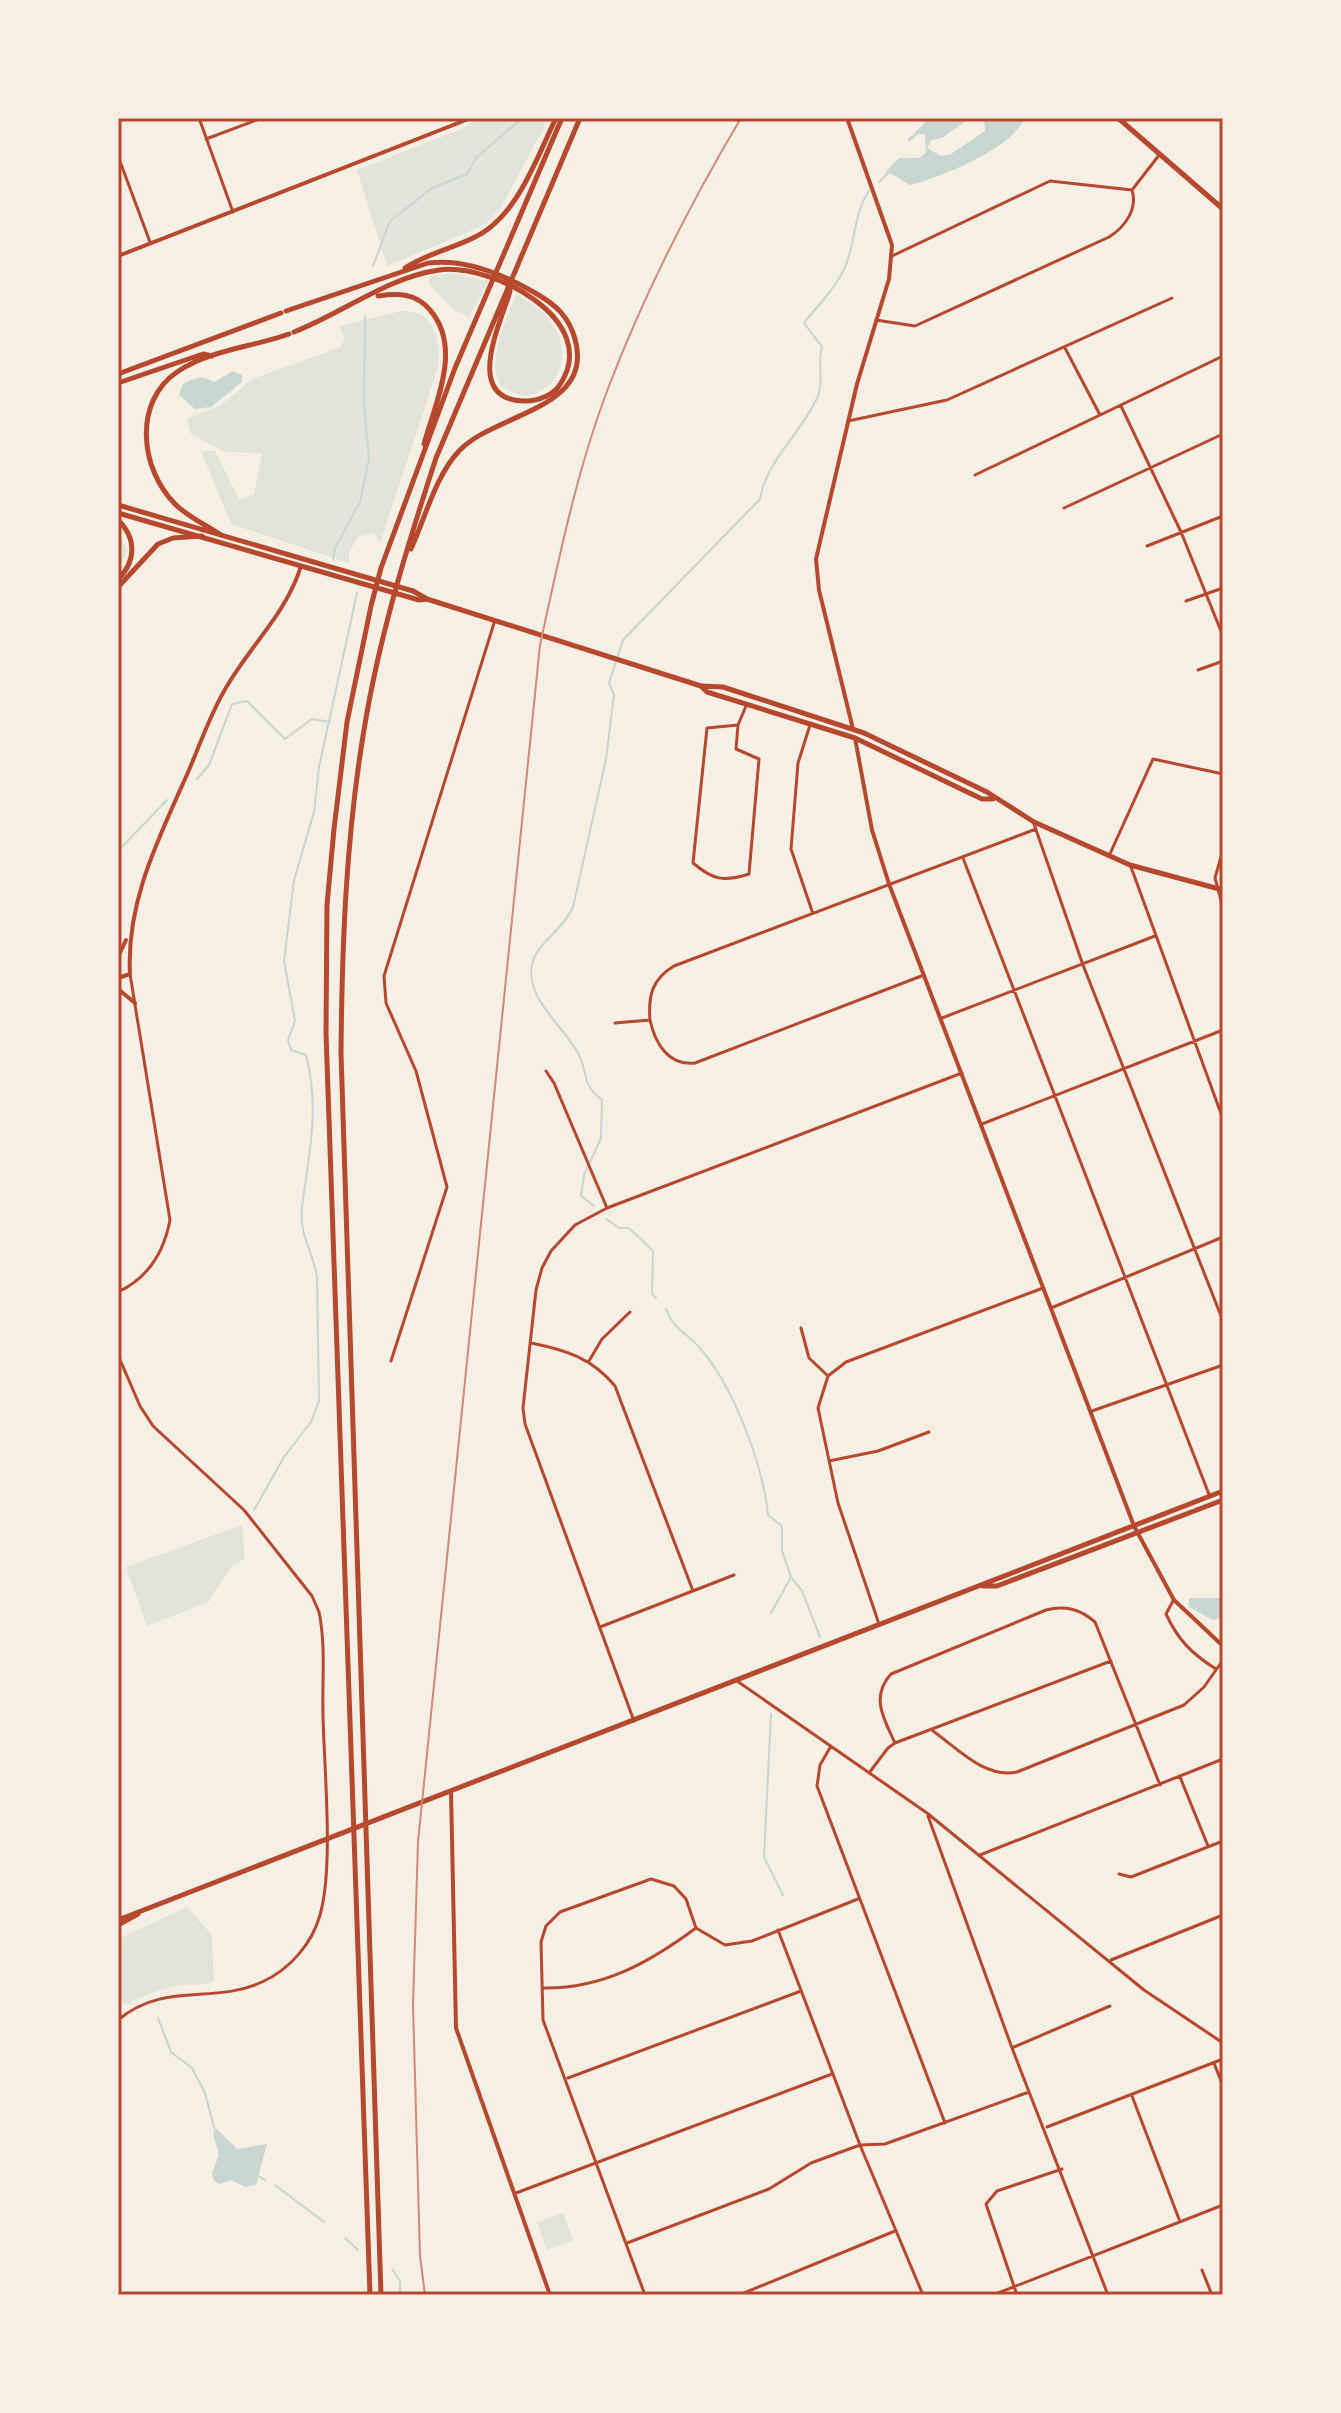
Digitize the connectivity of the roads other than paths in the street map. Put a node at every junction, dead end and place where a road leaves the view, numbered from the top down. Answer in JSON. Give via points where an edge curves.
{"nodes":[{"id":1,"x":199,"y":118,"type":"edge"},
{"id":2,"x":262,"y":118,"type":"edge"},
{"id":3,"x":471,"y":118,"type":"edge"},
{"id":4,"x":559,"y":118,"type":"edge"},
{"id":5,"x":580,"y":118,"type":"edge"},
{"id":6,"x":847,"y":118,"type":"edge"},
{"id":7,"x":1118,"y":118,"type":"edge"},
{"id":8,"x":206,"y":139,"type":"junction"},
{"id":9,"x":1160,"y":154,"type":"junction"},
{"id":10,"x":118,"y":156,"type":"edge"},
{"id":11,"x":1132,"y":190,"type":"junction"},
{"id":12,"x":1223,"y":209,"type":"edge"},
{"id":13,"x":233,"y":212,"type":"junction"},
{"id":14,"x":151,"y":243,"type":"junction"},
{"id":15,"x":118,"y":256,"type":"edge"},
{"id":16,"x":892,"y":256,"type":"junction"},
{"id":17,"x":516,"y":271,"type":"junction"},
{"id":18,"x":481,"y":272,"type":"junction"},
{"id":19,"x":397,"y":273,"type":"junction"},
{"id":20,"x":529,"y":293,"type":"junction"},
{"id":21,"x":369,"y":297,"type":"junction"},
{"id":22,"x":1172,"y":298,"type":"dead end"},
{"id":23,"x":876,"y":320,"type":"junction"},
{"id":24,"x":1065,"y":348,"type":"junction"},
{"id":25,"x":213,"y":356,"type":"junction"},
{"id":26,"x":1223,"y":356,"type":"edge"},
{"id":27,"x":118,"y":376,"type":"edge"},
{"id":28,"x":118,"y":383,"type":"edge"},
{"id":29,"x":1121,"y":406,"type":"junction"},
{"id":30,"x":1099,"y":413,"type":"junction"},
{"id":31,"x":848,"y":421,"type":"junction"},
{"id":32,"x":1223,"y":434,"type":"edge"},
{"id":33,"x":1152,"y":468,"type":"junction"},
{"id":34,"x":415,"y":475,"type":"junction"},
{"id":35,"x":975,"y":475,"type":"dead end"},
{"id":36,"x":118,"y":505,"type":"edge"},
{"id":37,"x":1064,"y":508,"type":"dead end"},
{"id":38,"x":118,"y":513,"type":"edge"},
{"id":39,"x":1223,"y":516,"type":"edge"},
{"id":40,"x":118,"y":520,"type":"edge"},
{"id":41,"x":1181,"y":532,"type":"junction"},
{"id":42,"x":221,"y":535,"type":"junction"},
{"id":43,"x":202,"y":536,"type":"junction"},
{"id":44,"x":1147,"y":546,"type":"dead end"},
{"id":45,"x":304,"y":558,"type":"junction"},
{"id":46,"x":301,"y":566,"type":"junction"},
{"id":47,"x":402,"y":568,"type":"junction"},
{"id":48,"x":118,"y":579,"type":"edge"},
{"id":49,"x":118,"y":587,"type":"edge"},
{"id":50,"x":1223,"y":588,"type":"edge"},
{"id":51,"x":1206,"y":594,"type":"junction"},
{"id":52,"x":427,"y":599,"type":"junction"},
{"id":53,"x":1186,"y":601,"type":"dead end"},
{"id":54,"x":495,"y":620,"type":"junction"},
{"id":55,"x":1223,"y":636,"type":"edge"},
{"id":56,"x":1223,"y":661,"type":"edge"},
{"id":57,"x":1198,"y":670,"type":"dead end"},
{"id":58,"x":701,"y":686,"type":"junction"},
{"id":59,"x":747,"y":704,"type":"junction"},
{"id":60,"x":810,"y":724,"type":"junction"},
{"id":61,"x":738,"y":725,"type":"junction"},
{"id":62,"x":853,"y":729,"type":"junction"},
{"id":63,"x":855,"y":738,"type":"junction"},
{"id":64,"x":1223,"y":774,"type":"edge"},
{"id":65,"x":993,"y":799,"type":"junction"},
{"id":66,"x":1035,"y":826,"type":"junction"},
{"id":67,"x":1223,"y":850,"type":"edge"},
{"id":68,"x":1109,"y":856,"type":"junction"},
{"id":69,"x":963,"y":858,"type":"junction"},
{"id":70,"x":1130,"y":865,"type":"junction"},
{"id":71,"x":889,"y":884,"type":"junction"},
{"id":72,"x":1219,"y":889,"type":"edge"},
{"id":73,"x":1223,"y":908,"type":"edge"},
{"id":74,"x":812,"y":911,"type":"junction"},
{"id":75,"x":129,"y":934,"type":"junction"},
{"id":76,"x":1155,"y":936,"type":"junction"},
{"id":77,"x":118,"y":957,"type":"edge"},
{"id":78,"x":1083,"y":965,"type":"junction"},
{"id":79,"x":130,"y":974,"type":"junction"},
{"id":80,"x":924,"y":975,"type":"junction"},
{"id":81,"x":118,"y":978,"type":"edge"},
{"id":82,"x":118,"y":989,"type":"edge"},
{"id":83,"x":1015,"y":991,"type":"junction"},
{"id":84,"x":135,"y":1003,"type":"junction"},
{"id":85,"x":942,"y":1018,"type":"junction"},
{"id":86,"x":650,"y":1020,"type":"junction"},
{"id":87,"x":615,"y":1023,"type":"dead end"},
{"id":88,"x":1223,"y":1030,"type":"edge"},
{"id":89,"x":1193,"y":1041,"type":"junction"},
{"id":90,"x":1125,"y":1069,"type":"junction"},
{"id":91,"x":546,"y":1071,"type":"dead end"},
{"id":92,"x":963,"y":1073,"type":"junction"},
{"id":93,"x":1056,"y":1098,"type":"junction"},
{"id":94,"x":1223,"y":1119,"type":"edge"},
{"id":95,"x":982,"y":1124,"type":"junction"},
{"id":96,"x":607,"y":1208,"type":"junction"},
{"id":97,"x":1223,"y":1237,"type":"edge"},
{"id":98,"x":1195,"y":1248,"type":"junction"},
{"id":99,"x":1124,"y":1276,"type":"junction"},
{"id":100,"x":1043,"y":1288,"type":"junction"},
{"id":101,"x":118,"y":1292,"type":"edge"},
{"id":102,"x":1051,"y":1308,"type":"junction"},
{"id":103,"x":630,"y":1312,"type":"dead end"},
{"id":104,"x":1223,"y":1321,"type":"edge"},
{"id":105,"x":801,"y":1328,"type":"dead end"},
{"id":106,"x":530,"y":1342,"type":"junction"},
{"id":107,"x":118,"y":1355,"type":"edge"},
{"id":108,"x":391,"y":1361,"type":"dead end"},
{"id":109,"x":589,"y":1361,"type":"junction"},
{"id":110,"x":1223,"y":1365,"type":"edge"},
{"id":111,"x":828,"y":1376,"type":"junction"},
{"id":112,"x":1168,"y":1386,"type":"junction"},
{"id":113,"x":1092,"y":1411,"type":"junction"},
{"id":114,"x":929,"y":1432,"type":"dead end"},
{"id":115,"x":829,"y":1461,"type":"junction"},
{"id":116,"x":1223,"y":1491,"type":"edge"},
{"id":117,"x":1210,"y":1497,"type":"junction"},
{"id":118,"x":1223,"y":1500,"type":"edge"},
{"id":119,"x":1134,"y":1526,"type":"junction"},
{"id":120,"x":1137,"y":1533,"type":"junction"},
{"id":121,"x":734,"y":1575,"type":"dead end"},
{"id":122,"x":982,"y":1586,"type":"junction"},
{"id":123,"x":693,"y":1591,"type":"junction"},
{"id":124,"x":1174,"y":1600,"type":"junction"},
{"id":125,"x":880,"y":1626,"type":"junction"},
{"id":126,"x":600,"y":1627,"type":"junction"},
{"id":127,"x":1223,"y":1646,"type":"edge"},
{"id":128,"x":1223,"y":1660,"type":"edge"},
{"id":129,"x":1111,"y":1661,"type":"junction"},
{"id":130,"x":1216,"y":1669,"type":"junction"},
{"id":131,"x":737,"y":1681,"type":"junction"},
{"id":132,"x":634,"y":1721,"type":"junction"},
{"id":133,"x":1137,"y":1725,"type":"junction"},
{"id":134,"x":933,"y":1731,"type":"junction"},
{"id":135,"x":895,"y":1743,"type":"junction"},
{"id":136,"x":832,"y":1746,"type":"junction"},
{"id":137,"x":1223,"y":1759,"type":"edge"},
{"id":138,"x":869,"y":1773,"type":"junction"},
{"id":139,"x":1180,"y":1777,"type":"junction"},
{"id":140,"x":1160,"y":1785,"type":"junction"},
{"id":141,"x":451,"y":1791,"type":"junction"},
{"id":142,"x":927,"y":1813,"type":"junction"},
{"id":143,"x":326,"y":1837,"type":"junction"},
{"id":144,"x":1223,"y":1841,"type":"edge"},
{"id":145,"x":1208,"y":1846,"type":"junction"},
{"id":146,"x":980,"y":1855,"type":"junction"},
{"id":147,"x":1119,"y":1874,"type":"dead end"},
{"id":148,"x":858,"y":1899,"type":"junction"},
{"id":149,"x":1223,"y":1915,"type":"edge"},
{"id":150,"x":118,"y":1922,"type":"edge"},
{"id":151,"x":696,"y":1928,"type":"junction"},
{"id":152,"x":778,"y":1930,"type":"junction"},
{"id":153,"x":1110,"y":1960,"type":"junction"},
{"id":154,"x":542,"y":1988,"type":"junction"},
{"id":155,"x":801,"y":1991,"type":"junction"},
{"id":156,"x":1110,"y":2006,"type":"dead end"},
{"id":157,"x":118,"y":2020,"type":"edge"},
{"id":158,"x":1223,"y":2043,"type":"edge"},
{"id":159,"x":1012,"y":2048,"type":"junction"},
{"id":160,"x":1223,"y":2059,"type":"edge"},
{"id":161,"x":1214,"y":2063,"type":"junction"},
{"id":162,"x":832,"y":2074,"type":"junction"},
{"id":163,"x":567,"y":2079,"type":"junction"},
{"id":164,"x":1223,"y":2086,"type":"edge"},
{"id":165,"x":1029,"y":2092,"type":"junction"},
{"id":166,"x":1132,"y":2096,"type":"junction"},
{"id":167,"x":945,"y":2123,"type":"junction"},
{"id":168,"x":1046,"y":2127,"type":"junction"},
{"id":169,"x":860,"y":2145,"type":"junction"},
{"id":170,"x":595,"y":2164,"type":"junction"},
{"id":171,"x":1062,"y":2169,"type":"junction"},
{"id":172,"x":516,"y":2193,"type":"junction"},
{"id":173,"x":1223,"y":2205,"type":"edge"},
{"id":174,"x":1179,"y":2219,"type":"junction"},
{"id":175,"x":895,"y":2231,"type":"junction"},
{"id":176,"x":626,"y":2243,"type":"junction"},
{"id":177,"x":1093,"y":2256,"type":"junction"},
{"id":178,"x":1202,"y":2270,"type":"dead end"},
{"id":179,"x":1013,"y":2284,"type":"junction"},
{"id":180,"x":370,"y":2295,"type":"edge"},
{"id":181,"x":381,"y":2295,"type":"edge"},
{"id":182,"x":550,"y":2295,"type":"edge"},
{"id":183,"x":645,"y":2295,"type":"edge"},
{"id":184,"x":739,"y":2295,"type":"edge"},
{"id":185,"x":923,"y":2295,"type":"edge"},
{"id":186,"x":993,"y":2295,"type":"edge"},
{"id":187,"x":1017,"y":2295,"type":"edge"},
{"id":188,"x":1108,"y":2295,"type":"edge"},
{"id":189,"x":1212,"y":2295,"type":"edge"}],
"edges":[{"from":1,"to":8,"type":"street"},
{"from":2,"to":8,"type":"street"},
{"from":3,"to":13,"type":"street"},
{"from":4,"to":19,"type":"main road","via":[[496,223]]},
{"from":4,"to":34,"type":"main road"},
{"from":5,"to":17,"type":"main road"},
{"from":6,"to":16,"type":"street","via":[[888,226]]},
{"from":7,"to":9,"type":"main road"},
{"from":8,"to":13,"type":"street"},
{"from":9,"to":11,"type":"street"},
{"from":9,"to":12,"type":"main road"},
{"from":10,"to":14,"type":"street"},
{"from":11,"to":16,"type":"street","via":[[1050,181]]},
{"from":11,"to":23,"type":"street","via":[[1132,208],[1109,237],[915,326]]},
{"from":13,"to":14,"type":"street"},
{"from":14,"to":15,"type":"street"},
{"from":16,"to":23,"type":"street"},
{"from":17,"to":20,"type":"main road","via":[[489,370],[501,392],[525,401],[558,388],[570,360],[566,332]]},
{"from":17,"to":47,"type":"main road","via":[[436,458]]},
{"from":18,"to":19,"type":"main road","via":[[439,262]]},
{"from":18,"to":20,"type":"main road"},
{"from":18,"to":21,"type":"main road","via":[[437,270]]},
{"from":19,"to":27,"type":"main road"},
{"from":20,"to":47,"type":"main road","via":[[559,309],[571,326],[577,350],[574,373],[551,401],[480,434],[459,451]]},
{"from":21,"to":25,"type":"main road","via":[[291,333]]},
{"from":21,"to":34,"type":"main road","via":[[398,293],[418,300],[434,314],[444,336],[446,362]]},
{"from":22,"to":24,"type":"street"},
{"from":23,"to":31,"type":"street"},
{"from":24,"to":30,"type":"street"},
{"from":24,"to":31,"type":"street","via":[[947,400]]},
{"from":25,"to":28,"type":"main road","via":[[203,354]]},
{"from":25,"to":42,"type":"main road","via":[[179,371],[162,386],[149,413],[146,439],[150,463],[167,495]]},
{"from":26,"to":29,"type":"street"},
{"from":29,"to":30,"type":"street"},
{"from":29,"to":33,"type":"street"},
{"from":30,"to":35,"type":"street"},
{"from":31,"to":62,"type":"street","via":[[816,569]]},
{"from":32,"to":33,"type":"street"},
{"from":33,"to":37,"type":"street"},
{"from":33,"to":41,"type":"street"},
{"from":34,"to":180,"type":"main road","via":[[381,568],[347,722],[327,905],[326,1033]]},
{"from":36,"to":42,"type":"main road"},
{"from":38,"to":43,"type":"main road"},
{"from":39,"to":41,"type":"street"},
{"from":40,"to":48,"type":"main road","via":[[133,551]]},
{"from":41,"to":44,"type":"street"},
{"from":41,"to":51,"type":"street"},
{"from":42,"to":45,"type":"main road"},
{"from":43,"to":46,"type":"main road"},
{"from":43,"to":49,"type":"main road","via":[[158,544]]},
{"from":45,"to":46,"type":"street"},
{"from":45,"to":52,"type":"main road"},
{"from":46,"to":52,"type":"main road"},
{"from":46,"to":75,"type":"street","via":[[290,597],[216,706],[142,881]]},
{"from":47,"to":181,"type":"main road","via":[[364,728],[342,940],[341,1053]]},
{"from":50,"to":51,"type":"street"},
{"from":51,"to":53,"type":"street"},
{"from":51,"to":55,"type":"street"},
{"from":52,"to":54,"type":"main road"},
{"from":54,"to":58,"type":"main road"},
{"from":54,"to":108,"type":"street","via":[[384,976],[386,1003],[416,1071],[447,1187]]},
{"from":56,"to":57,"type":"street"},
{"from":58,"to":59,"type":"main road"},
{"from":58,"to":62,"type":"main road","via":[[723,687]]},
{"from":59,"to":60,"type":"main road"},
{"from":59,"to":61,"type":"street"},
{"from":60,"to":63,"type":"main road"},
{"from":60,"to":74,"type":"street","via":[[798,763],[791,849]]},
{"from":61,"to":61,"type":"street","via":[[707,728],[693,863],[710,877],[726,881],[749,874],[759,759],[736,749]]},
{"from":62,"to":63,"type":"street"},
{"from":62,"to":65,"type":"main road"},
{"from":63,"to":65,"type":"main road","via":[[982,799]]},
{"from":63,"to":71,"type":"street","via":[[872,830]]},
{"from":64,"to":68,"type":"street","via":[[1153,759]]},
{"from":65,"to":66,"type":"main road"},
{"from":66,"to":68,"type":"main road"},
{"from":66,"to":69,"type":"street"},
{"from":66,"to":78,"type":"street"},
{"from":67,"to":72,"type":"street"},
{"from":68,"to":70,"type":"main road"},
{"from":69,"to":71,"type":"street"},
{"from":69,"to":83,"type":"street"},
{"from":70,"to":72,"type":"main road"},
{"from":70,"to":76,"type":"street"},
{"from":71,"to":74,"type":"street"},
{"from":71,"to":80,"type":"street"},
{"from":72,"to":73,"type":"street"},
{"from":74,"to":86,"type":"street","via":[[665,971],[652,990]]},
{"from":75,"to":77,"type":"street"},
{"from":75,"to":79,"type":"street"},
{"from":76,"to":78,"type":"street"},
{"from":76,"to":89,"type":"street"},
{"from":78,"to":83,"type":"street"},
{"from":78,"to":90,"type":"street"},
{"from":79,"to":81,"type":"street"},
{"from":79,"to":84,"type":"street"},
{"from":80,"to":85,"type":"street"},
{"from":80,"to":86,"type":"street","via":[[695,1063],[664,1052]]},
{"from":82,"to":84,"type":"street"},
{"from":83,"to":85,"type":"street"},
{"from":83,"to":93,"type":"street"},
{"from":84,"to":101,"type":"street","via":[[170,1220],[158,1258],[142,1277]]},
{"from":85,"to":92,"type":"street"},
{"from":86,"to":87,"type":"street"},
{"from":88,"to":89,"type":"street"},
{"from":89,"to":90,"type":"street"},
{"from":89,"to":94,"type":"street"},
{"from":90,"to":93,"type":"street"},
{"from":90,"to":98,"type":"street"},
{"from":91,"to":96,"type":"street"},
{"from":92,"to":95,"type":"street"},
{"from":92,"to":96,"type":"street"},
{"from":93,"to":95,"type":"street"},
{"from":93,"to":99,"type":"street"},
{"from":95,"to":100,"type":"street"},
{"from":96,"to":106,"type":"street","via":[[575,1225],[551,1251],[542,1268]]},
{"from":97,"to":98,"type":"street"},
{"from":98,"to":99,"type":"street"},
{"from":98,"to":104,"type":"street"},
{"from":99,"to":102,"type":"street"},
{"from":99,"to":112,"type":"street"},
{"from":100,"to":102,"type":"street"},
{"from":100,"to":111,"type":"street","via":[[846,1362]]},
{"from":102,"to":113,"type":"street"},
{"from":103,"to":109,"type":"street","via":[[602,1339]]},
{"from":105,"to":111,"type":"street","via":[[809,1358]]},
{"from":106,"to":109,"type":"street"},
{"from":106,"to":126,"type":"street","via":[[525,1424]]},
{"from":107,"to":143,"type":"street","via":[[153,1426],[244,1510],[319,1612]]},
{"from":109,"to":123,"type":"street","via":[[615,1386],[622,1401]]},
{"from":110,"to":112,"type":"street"},
{"from":111,"to":115,"type":"street","via":[[818,1408]]},
{"from":112,"to":113,"type":"street"},
{"from":112,"to":117,"type":"street"},
{"from":113,"to":119,"type":"street"},
{"from":114,"to":115,"type":"street","via":[[878,1451]]},
{"from":115,"to":125,"type":"street"},
{"from":116,"to":117,"type":"main road"},
{"from":117,"to":119,"type":"main road"},
{"from":118,"to":120,"type":"main road"},
{"from":119,"to":120,"type":"street"},
{"from":119,"to":122,"type":"main road"},
{"from":120,"to":122,"type":"main road","via":[[997,1586]]},
{"from":120,"to":124,"type":"street"},
{"from":121,"to":123,"type":"street"},
{"from":122,"to":125,"type":"main road"},
{"from":123,"to":126,"type":"street"},
{"from":124,"to":127,"type":"street"},
{"from":124,"to":130,"type":"street","via":[[1166,1614],[1178,1638]]},
{"from":125,"to":131,"type":"main road"},
{"from":126,"to":132,"type":"street"},
{"from":128,"to":130,"type":"street"},
{"from":129,"to":133,"type":"street"},
{"from":129,"to":134,"type":"street"},
{"from":129,"to":135,"type":"street","via":[[1089,1617],[1069,1608],[1046,1610],[891,1674],[879,1698]]},
{"from":130,"to":133,"type":"street","via":[[1192,1700]]},
{"from":131,"to":132,"type":"main road"},
{"from":131,"to":136,"type":"street"},
{"from":132,"to":141,"type":"main road"},
{"from":133,"to":134,"type":"street","via":[[1010,1774],[984,1768]]},
{"from":133,"to":140,"type":"street"},
{"from":134,"to":135,"type":"street"},
{"from":135,"to":138,"type":"street"},
{"from":136,"to":138,"type":"street"},
{"from":136,"to":148,"type":"street","via":[[820,1765],[817,1786]]},
{"from":137,"to":139,"type":"street"},
{"from":138,"to":142,"type":"street"},
{"from":139,"to":140,"type":"street"},
{"from":139,"to":145,"type":"street"},
{"from":140,"to":146,"type":"street"},
{"from":141,"to":143,"type":"main road"},
{"from":141,"to":172,"type":"street","via":[[456,2028]]},
{"from":142,"to":146,"type":"street"},
{"from":142,"to":159,"type":"street"},
{"from":143,"to":150,"type":"main road"},
{"from":143,"to":157,"type":"street","via":[[320,1915],[290,1963],[250,1987],[164,1996]]},
{"from":144,"to":145,"type":"street"},
{"from":145,"to":147,"type":"street","via":[[1131,1877]]},
{"from":146,"to":153,"type":"street"},
{"from":148,"to":152,"type":"street"},
{"from":148,"to":167,"type":"street"},
{"from":149,"to":153,"type":"street"},
{"from":151,"to":152,"type":"street","via":[[725,1945]]},
{"from":151,"to":154,"type":"street","via":[[650,1961],[593,1984]]},
{"from":151,"to":154,"type":"street","via":[[683,1894],[664,1880],[645,1880],[560,1912],[542,1936]]},
{"from":152,"to":155,"type":"street"},
{"from":153,"to":158,"type":"street","via":[[1144,1990]]},
{"from":154,"to":163,"type":"street","via":[[543,2020]]},
{"from":155,"to":162,"type":"street"},
{"from":155,"to":163,"type":"street"},
{"from":156,"to":159,"type":"street"},
{"from":159,"to":165,"type":"street"},
{"from":160,"to":161,"type":"street"},
{"from":161,"to":164,"type":"street"},
{"from":161,"to":166,"type":"street"},
{"from":162,"to":169,"type":"street"},
{"from":162,"to":170,"type":"street"},
{"from":163,"to":170,"type":"street"},
{"from":165,"to":167,"type":"street"},
{"from":165,"to":168,"type":"street"},
{"from":166,"to":168,"type":"street"},
{"from":166,"to":174,"type":"street"},
{"from":167,"to":169,"type":"street","via":[[885,2144]]},
{"from":168,"to":171,"type":"street"},
{"from":169,"to":175,"type":"street"},
{"from":169,"to":176,"type":"street","via":[[811,2163],[769,2189]]},
{"from":170,"to":172,"type":"street"},
{"from":170,"to":176,"type":"street"},
{"from":171,"to":177,"type":"street"},
{"from":171,"to":179,"type":"street","via":[[997,2191],[988,2199],[985,2209]]},
{"from":172,"to":182,"type":"street"},
{"from":173,"to":174,"type":"street"},
{"from":174,"to":177,"type":"street"},
{"from":175,"to":184,"type":"street"},
{"from":175,"to":185,"type":"street"},
{"from":176,"to":183,"type":"street"},
{"from":177,"to":179,"type":"street"},
{"from":177,"to":188,"type":"street"},
{"from":178,"to":189,"type":"street"},
{"from":179,"to":186,"type":"street"},
{"from":179,"to":187,"type":"street"}]}
